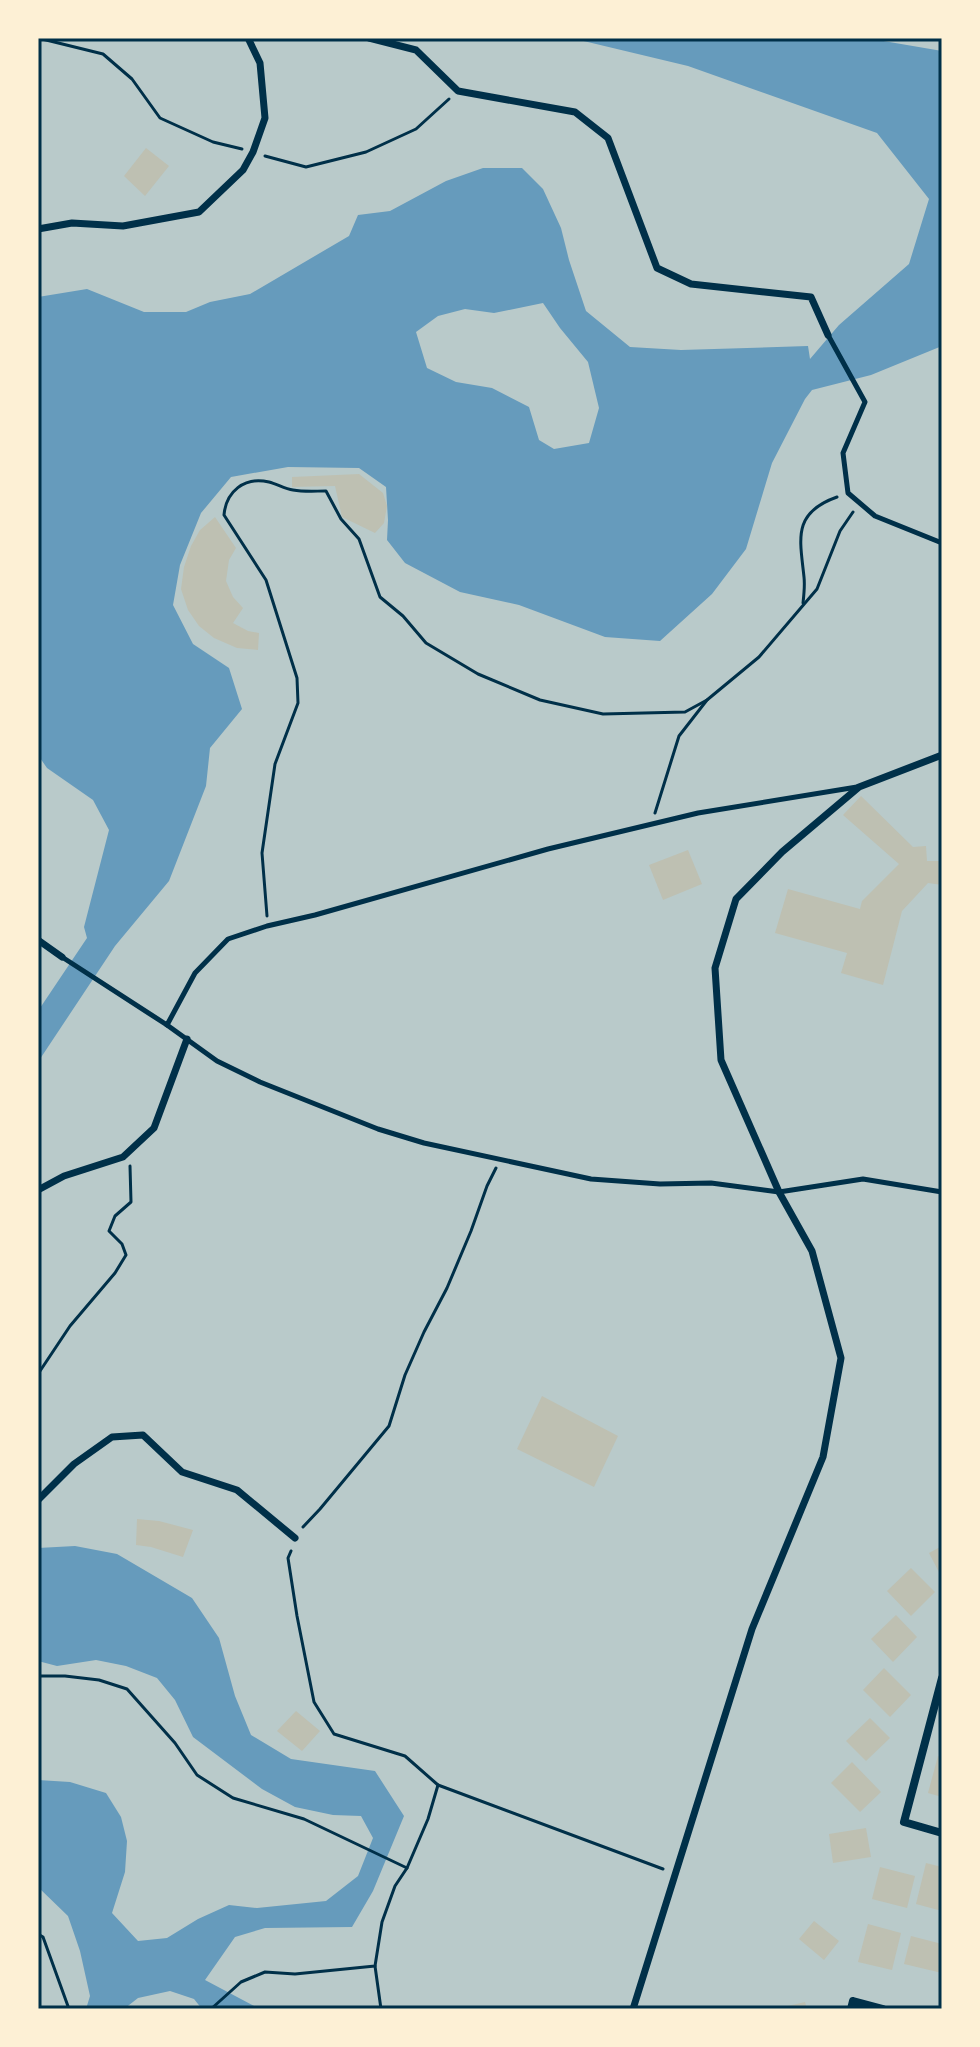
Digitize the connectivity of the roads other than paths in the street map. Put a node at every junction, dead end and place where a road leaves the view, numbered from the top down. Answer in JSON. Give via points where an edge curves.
{"nodes":[{"id":1,"x":248,"y":38,"type":"edge"},
{"id":2,"x":369,"y":38,"type":"edge"},
{"id":3,"x":38,"y":229,"type":"edge"},
{"id":4,"x":828,"y":335,"type":"joint"},
{"id":5,"x":942,"y":543,"type":"edge"},
{"id":6,"x":942,"y":755,"type":"edge"},
{"id":7,"x":859,"y":787,"type":"junction"},
{"id":8,"x":38,"y":940,"type":"edge"},
{"id":9,"x":62,"y":957,"type":"joint"},
{"id":10,"x":167,"y":1025,"type":"junction"},
{"id":11,"x":187,"y":1039,"type":"junction"},
{"id":12,"x":38,"y":1190,"type":"edge"},
{"id":13,"x":779,"y":1192,"type":"junction"},
{"id":14,"x":942,"y":1192,"type":"edge"},
{"id":15,"x":38,"y":1500,"type":"edge"},
{"id":16,"x":295,"y":1538,"type":"road end"},
{"id":17,"x":942,"y":1678,"type":"edge"},
{"id":18,"x":942,"y":1833,"type":"edge"},
{"id":19,"x":633,"y":2009,"type":"edge"},
{"id":20,"x":851,"y":2009,"type":"edge"},
{"id":21,"x":883,"y":2009,"type":"edge"}],
"edges":[{"from":1,"to":3,"type":"street","via":[[260,63],[265,118],[243,170],[199,212],[123,226],[72,223]]},
{"from":2,"to":4,"type":"street","via":[[416,50],[458,91],[575,112],[608,138],[657,268],[691,284],[811,297]]},
{"from":4,"to":5,"type":"lane","via":[[865,402],[843,453],[848,493],[875,516]]},
{"from":6,"to":7,"type":"street"},
{"from":7,"to":10,"type":"lane","via":[[651,824],[228,939],[195,973]]},
{"from":7,"to":13,"type":"street","via":[[736,899],[715,968],[721,1060]]},
{"from":8,"to":9,"type":"street"},
{"from":9,"to":10,"type":"lane"},
{"from":10,"to":11,"type":"lane"},
{"from":11,"to":12,"type":"street","via":[[154,1128],[123,1157]]},
{"from":11,"to":13,"type":"lane","via":[[260,1082],[424,1143],[591,1179],[711,1183]]},
{"from":13,"to":14,"type":"lane","via":[[863,1179]]},
{"from":13,"to":19,"type":"street","via":[[812,1251],[841,1358],[823,1457],[752,1629]]},
{"from":15,"to":16,"type":"street","via":[[74,1464],[112,1437],[143,1435],[182,1472],[237,1490]]},
{"from":17,"to":18,"type":"street","via":[[904,1822]]},
{"from":20,"to":21,"type":"street","via":[[853,2001]]}]}
